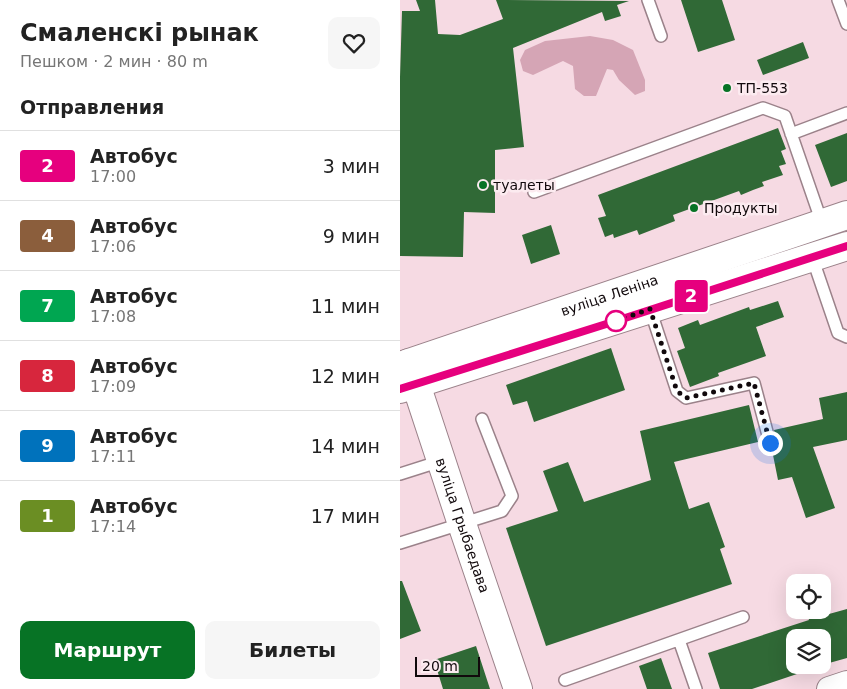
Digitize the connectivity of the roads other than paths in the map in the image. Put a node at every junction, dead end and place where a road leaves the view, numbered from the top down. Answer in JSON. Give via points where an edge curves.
{"nodes":[{"id":1,"x":648,"y":0,"type":"edge"},
{"id":2,"x":838,"y":0,"type":"edge"},
{"id":3,"x":847,"y":24,"type":"edge"},
{"id":4,"x":661,"y":36,"type":"dead end"},
{"id":5,"x":847,"y":113,"type":"edge"},
{"id":6,"x":791,"y":134,"type":"junction"},
{"id":7,"x":534,"y":192,"type":"dead end"},
{"id":8,"x":835,"y":219,"type":"edge"},
{"id":9,"x":830,"y":251,"type":"edge"},
{"id":10,"x":650,"y":309,"type":"junction"},
{"id":11,"x":847,"y":337,"type":"edge"},
{"id":12,"x":406,"y":376,"type":"edge"},
{"id":13,"x":482,"y":419,"type":"dead end"},
{"id":14,"x":770,"y":443,"type":"dead end"},
{"id":15,"x":441,"y":461,"type":"junction"},
{"id":16,"x":400,"y":474,"type":"edge"},
{"id":17,"x":462,"y":524,"type":"junction"},
{"id":18,"x":400,"y":543,"type":"edge"},
{"id":19,"x":743,"y":617,"type":"dead end"},
{"id":20,"x":678,"y":640,"type":"junction"},
{"id":21,"x":565,"y":680,"type":"dead end"},
{"id":22,"x":847,"y":683,"type":"edge"},
{"id":23,"x":518,"y":689,"type":"edge"},
{"id":24,"x":696,"y":689,"type":"edge"},
{"id":25,"x":829,"y":689,"type":"edge"}],
"edges":[{"from":1,"to":4,"type":"lane"},
{"from":2,"to":3,"type":"lane"},
{"from":5,"to":6,"type":"lane"},
{"from":6,"to":7,"type":"lane","via":[[785,116],[763,108]]},
{"from":6,"to":8,"type":"lane"},
{"from":8,"to":9,"type":"street"},
{"from":8,"to":12,"type":"main road","name":"вуліца Леніна"},
{"from":9,"to":10,"type":"main road","name":"вуліца Леніна"},
{"from":9,"to":11,"type":"lane","via":[[838,333]]},
{"from":10,"to":12,"type":"main road","name":"вуліца Леніна"},
{"from":10,"to":14,"type":"lane","via":[[677,391],[686,398],[754,383]]},
{"from":12,"to":15,"type":"main road","name":"вуліца Грыбаедава"},
{"from":13,"to":17,"type":"lane","via":[[512,496],[502,511]]},
{"from":15,"to":16,"type":"lane"},
{"from":15,"to":17,"type":"main road","name":"вуліца Грыбаедава"},
{"from":17,"to":18,"type":"lane"},
{"from":17,"to":23,"type":"main road","name":"вуліца Грыбаедава"},
{"from":19,"to":20,"type":"lane"},
{"from":20,"to":21,"type":"lane"},
{"from":20,"to":24,"type":"lane"},
{"from":22,"to":25,"type":"street"}]}
